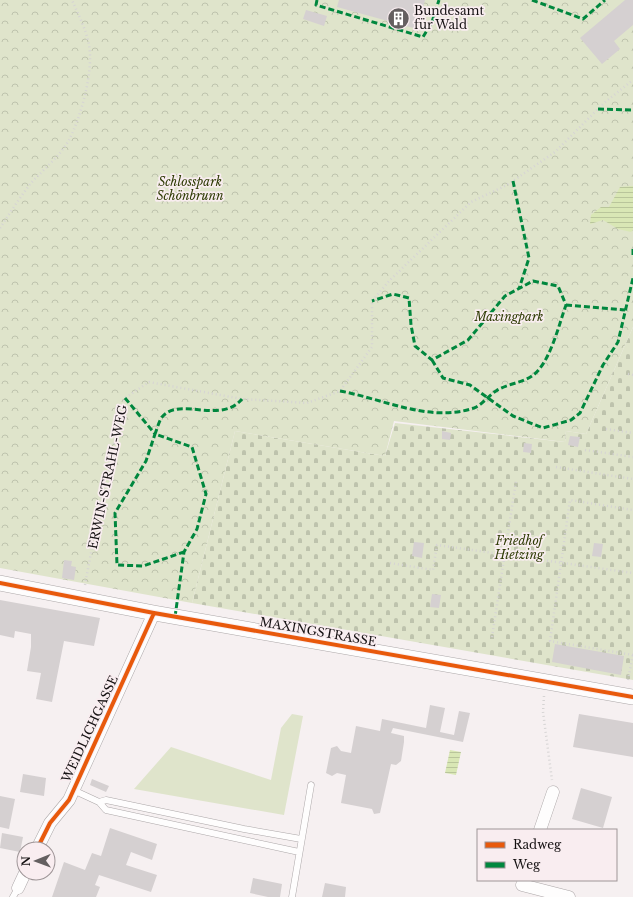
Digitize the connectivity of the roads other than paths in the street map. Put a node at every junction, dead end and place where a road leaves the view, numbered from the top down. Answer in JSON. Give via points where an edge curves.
{"nodes":[{"id":1,"x":0,"y":583,"type":"edge"},
{"id":2,"x":154,"y":613,"type":"junction"},
{"id":3,"x":629,"y":696,"type":"edge"},
{"id":4,"x":311,"y":785,"type":"dead end"},
{"id":5,"x":73,"y":790,"type":"junction"},
{"id":6,"x":553,"y":792,"type":"road end"},
{"id":7,"x":99,"y":802,"type":"junction"},
{"id":8,"x":540,"y":829,"type":"edge"},
{"id":9,"x":301,"y":839,"type":"junction"},
{"id":10,"x":41,"y":841,"type":"edge"},
{"id":11,"x":299,"y":852,"type":"junction"},
{"id":12,"x":21,"y":881,"type":"edge"},
{"id":13,"x":521,"y":887,"type":"edge"},
{"id":14,"x":16,"y":892,"type":"edge"},
{"id":15,"x":292,"y":897,"type":"edge"},
{"id":16,"x":569,"y":897,"type":"edge"}],
"edges":[{"from":1,"to":2,"type":"street","name":"MAXINGSTRASSE"},
{"from":2,"to":3,"type":"street","name":"MAXINGSTRASSE"},
{"from":2,"to":5,"type":"street","name":"WEIDLICHGASSE"},
{"from":4,"to":9,"type":"lane"},
{"from":5,"to":7,"type":"lane"},
{"from":5,"to":10,"type":"street","name":"WEIDLICHGASSE"},
{"from":6,"to":8,"type":"street"},
{"from":7,"to":9,"type":"lane","via":[[106,800],[244,830]]},
{"from":7,"to":11,"type":"lane","via":[[106,810]]},
{"from":9,"to":11,"type":"lane"},
{"from":11,"to":15,"type":"lane"},
{"from":12,"to":14,"type":"street"},
{"from":13,"to":16,"type":"street"}]}
